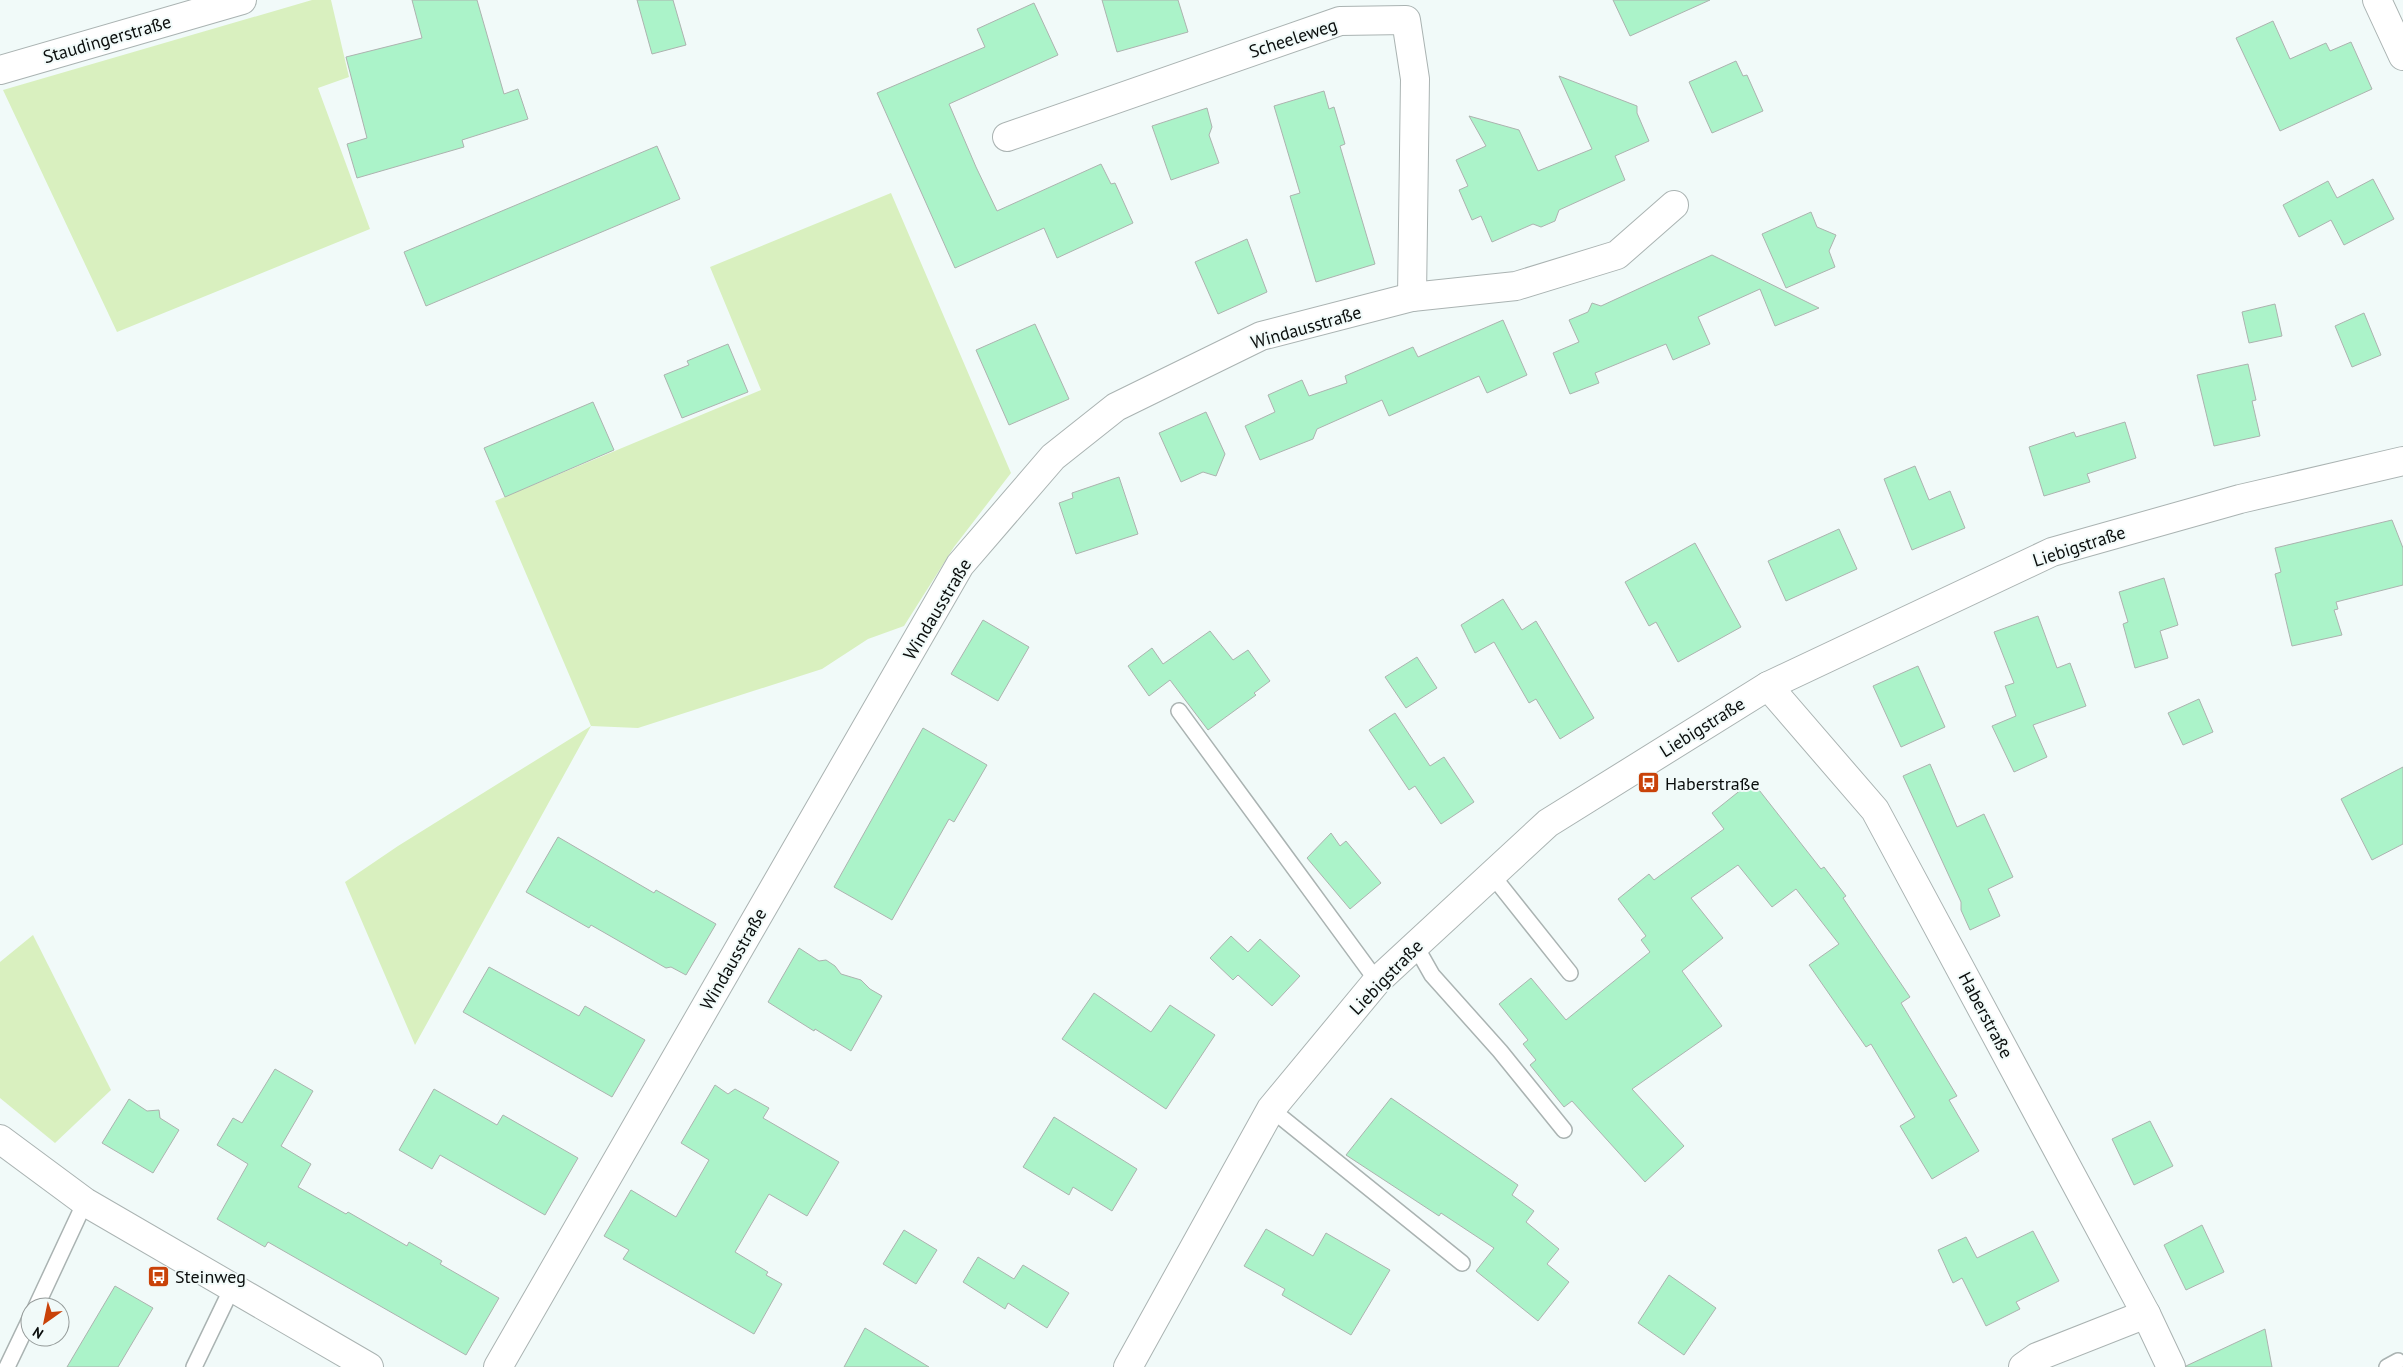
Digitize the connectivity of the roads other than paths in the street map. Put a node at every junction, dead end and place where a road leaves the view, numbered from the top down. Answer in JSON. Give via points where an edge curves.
{"nodes":[{"id":1,"x":242,"y":0,"type":"edge"},
{"id":2,"x":2377,"y":0,"type":"edge"},
{"id":3,"x":2403,"y":56,"type":"edge"},
{"id":4,"x":0,"y":70,"type":"edge"},
{"id":5,"x":1007,"y":137,"type":"dead end"},
{"id":6,"x":1674,"y":205,"type":"dead end"},
{"id":7,"x":1412,"y":297,"type":"junction"},
{"id":8,"x":2403,"y":461,"type":"edge"},
{"id":9,"x":1768,"y":686,"type":"junction"},
{"id":10,"x":1179,"y":711,"type":"dead end"},
{"id":11,"x":1492,"y":875,"type":"junction"},
{"id":12,"x":1415,"y":945,"type":"junction"},
{"id":13,"x":1570,"y":973,"type":"dead end"},
{"id":14,"x":1377,"y":981,"type":"junction"},
{"id":15,"x":1272,"y":1109,"type":"junction"},
{"id":16,"x":1564,"y":1130,"type":"dead end"},
{"id":17,"x":0,"y":1139,"type":"edge"},
{"id":18,"x":85,"y":1202,"type":"junction"},
{"id":19,"x":1462,"y":1263,"type":"dead end"},
{"id":20,"x":232,"y":1288,"type":"junction"},
{"id":21,"x":41,"y":1297,"type":"edge"},
{"id":22,"x":2146,"y":1314,"type":"junction"},
{"id":23,"x":20,"y":1340,"type":"edge"},
{"id":24,"x":7,"y":1367,"type":"edge"},
{"id":25,"x":194,"y":1367,"type":"edge"},
{"id":26,"x":369,"y":1367,"type":"edge"},
{"id":27,"x":498,"y":1367,"type":"edge"},
{"id":28,"x":1128,"y":1367,"type":"edge"},
{"id":29,"x":2023,"y":1367,"type":"edge"},
{"id":30,"x":2171,"y":1367,"type":"edge"}],
"edges":[{"from":1,"to":4,"type":"street","name":"Staudingerstraße"},
{"from":2,"to":3,"type":"street"},
{"from":5,"to":7,"type":"street","name":"Scheeleweg","via":[[1340,21],[1406,20],[1415,79]]},
{"from":6,"to":7,"type":"street","name":"Windausstraße","via":[[1617,254],[1516,286]]},
{"from":7,"to":27,"type":"street","name":"Windausstraße","via":[[1261,336],[1116,407],[1052,457],[960,564]]},
{"from":8,"to":9,"type":"street","name":"Liebigstraße","via":[[2240,499],[2052,552]]},
{"from":9,"to":11,"type":"street","name":"Liebigstraße","via":[[1548,823]]},
{"from":9,"to":22,"type":"street","name":"Haberstraße","via":[[1875,810]]},
{"from":10,"to":14,"type":"lane"},
{"from":11,"to":12,"type":"street","name":"Liebigstraße"},
{"from":11,"to":13,"type":"lane"},
{"from":12,"to":14,"type":"street","name":"Liebigstraße"},
{"from":12,"to":16,"type":"lane","via":[[1432,975]]},
{"from":14,"to":15,"type":"street","name":"Liebigstraße"},
{"from":15,"to":19,"type":"lane"},
{"from":15,"to":28,"type":"street","name":"Liebigstraße"},
{"from":17,"to":18,"type":"street"},
{"from":18,"to":20,"type":"street"},
{"from":18,"to":21,"type":"lane"},
{"from":20,"to":25,"type":"lane"},
{"from":20,"to":26,"type":"street"},
{"from":22,"to":29,"type":"street","via":[[2037,1357]]},
{"from":22,"to":30,"type":"street","name":"Haberstraße"},
{"from":23,"to":24,"type":"lane"}]}
